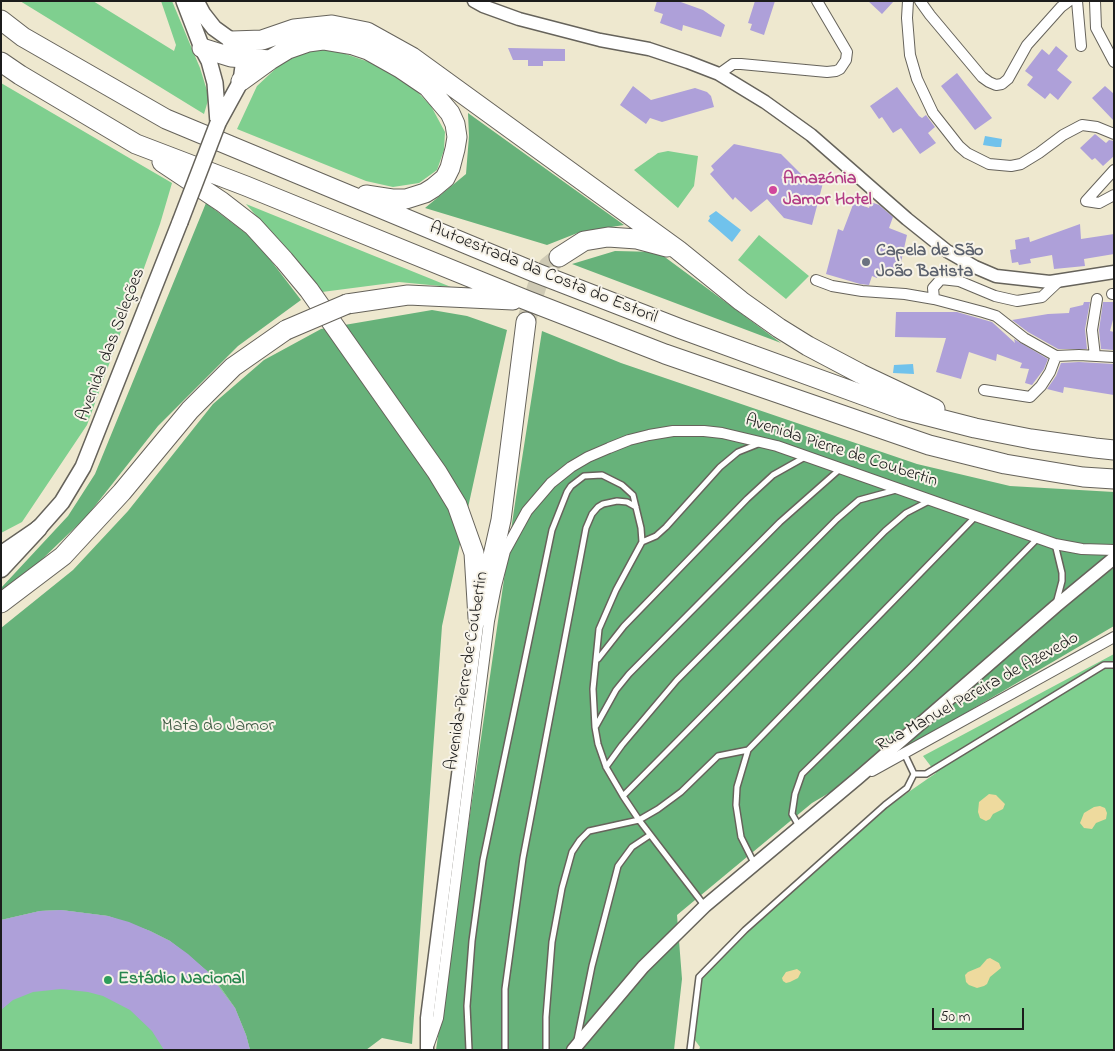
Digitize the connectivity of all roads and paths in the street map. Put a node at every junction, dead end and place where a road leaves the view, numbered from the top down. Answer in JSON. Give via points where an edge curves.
{"nodes":[{"id":1,"x":184,"y":1,"type":"edge"},
{"id":2,"x":196,"y":1,"type":"edge"},
{"id":3,"x":474,"y":1,"type":"edge"},
{"id":4,"x":817,"y":1,"type":"edge"},
{"id":5,"x":908,"y":1,"type":"edge"},
{"id":6,"x":920,"y":1,"type":"edge"},
{"id":7,"x":1069,"y":1,"type":"edge"},
{"id":8,"x":1077,"y":1,"type":"edge"},
{"id":9,"x":1094,"y":1,"type":"edge"},
{"id":10,"x":1,"y":20,"type":"edge"},
{"id":11,"x":232,"y":41,"type":"junction"},
{"id":12,"x":1081,"y":46,"type":"dead end"},
{"id":13,"x":202,"y":48,"type":"junction"},
{"id":14,"x":244,"y":59,"type":"junction"},
{"id":15,"x":270,"y":60,"type":"junction"},
{"id":16,"x":1,"y":62,"type":"edge"},
{"id":17,"x":1114,"y":62,"type":"edge"},
{"id":18,"x":719,"y":74,"type":"junction"},
{"id":19,"x":238,"y":87,"type":"junction"},
{"id":20,"x":218,"y":124,"type":"junction"},
{"id":21,"x":1114,"y":134,"type":"edge"},
{"id":22,"x":136,"y":144,"type":"junction"},
{"id":23,"x":1114,"y":170,"type":"edge"},
{"id":24,"x":336,"y":190,"type":"junction"},
{"id":25,"x":1114,"y":195,"type":"edge"},
{"id":26,"x":678,"y":250,"type":"junction"},
{"id":27,"x":558,"y":257,"type":"tunnel mouth"},
{"id":28,"x":1114,"y":272,"type":"edge"},
{"id":29,"x":816,"y":280,"type":"dead end"},
{"id":30,"x":1060,"y":280,"type":"junction"},
{"id":31,"x":934,"y":299,"type":"junction"},
{"id":32,"x":1097,"y":299,"type":"dead end"},
{"id":33,"x":526,"y":300,"type":"junction"},
{"id":34,"x":526,"y":322,"type":"tunnel mouth"},
{"id":35,"x":1056,"y":356,"type":"junction"},
{"id":36,"x":1095,"y":356,"type":"junction"},
{"id":37,"x":1114,"y":357,"type":"edge"},
{"id":38,"x":984,"y":390,"type":"dead end"},
{"id":39,"x":975,"y":428,"type":"junction"},
{"id":40,"x":762,"y":442,"type":"junction"},
{"id":41,"x":1114,"y":450,"type":"edge"},
{"id":42,"x":806,"y":456,"type":"junction"},
{"id":43,"x":841,"y":468,"type":"junction"},
{"id":44,"x":1114,"y":479,"type":"edge"},
{"id":45,"x":899,"y":490,"type":"junction"},
{"id":46,"x":932,"y":500,"type":"junction"},
{"id":47,"x":636,"y":507,"type":"junction"},
{"id":48,"x":976,"y":516,"type":"junction"},
{"id":49,"x":39,"y":528,"type":"junction"},
{"id":50,"x":1039,"y":538,"type":"junction"},
{"id":51,"x":642,"y":542,"type":"junction"},
{"id":52,"x":1055,"y":544,"type":"junction"},
{"id":53,"x":1114,"y":550,"type":"edge"},
{"id":54,"x":1,"y":554,"type":"edge"},
{"id":55,"x":1114,"y":558,"type":"edge"},
{"id":56,"x":1,"y":569,"type":"edge"},
{"id":57,"x":1,"y":603,"type":"edge"},
{"id":58,"x":1056,"y":606,"type":"junction"},
{"id":59,"x":478,"y":618,"type":"junction"},
{"id":60,"x":1114,"y":637,"type":"edge"},
{"id":61,"x":597,"y":660,"type":"junction"},
{"id":62,"x":1114,"y":665,"type":"edge"},
{"id":63,"x":595,"y":727,"type":"junction"},
{"id":64,"x":748,"y":750,"type":"junction"},
{"id":65,"x":904,"y":753,"type":"junction"},
{"id":66,"x":606,"y":767,"type":"junction"},
{"id":67,"x":914,"y":774,"type":"junction"},
{"id":68,"x":858,"y":778,"type":"junction"},
{"id":69,"x":623,"y":796,"type":"junction"},
{"id":70,"x":639,"y":820,"type":"junction"},
{"id":71,"x":799,"y":826,"type":"junction"},
{"id":72,"x":650,"y":834,"type":"junction"},
{"id":73,"x":754,"y":863,"type":"junction"},
{"id":74,"x":705,"y":906,"type":"junction"},
{"id":75,"x":575,"y":1047,"type":"edge"},
{"id":76,"x":427,"y":1050,"type":"edge"},
{"id":77,"x":469,"y":1050,"type":"edge"},
{"id":78,"x":505,"y":1050,"type":"edge"},
{"id":79,"x":546,"y":1050,"type":"edge"},
{"id":80,"x":690,"y":1050,"type":"edge"}],
"edges":[{"from":1,"to":13,"type":"main road"},
{"from":2,"to":11,"type":"main road","via":[[214,28]]},
{"from":3,"to":18,"type":"street","via":[[519,20],[649,50]]},
{"from":4,"to":18,"type":"street","via":[[848,52],[840,69],[827,72],[733,64]]},
{"from":5,"to":21,"type":"street","via":[[910,55],[917,79],[940,123],[967,152],[989,164],[1011,166],[1020,164],[1082,125]]},
{"from":6,"to":7,"type":"street","via":[[982,77],[996,85],[1008,79],[1028,44]]},
{"from":8,"to":12,"type":"street"},
{"from":9,"to":17,"type":"street","via":[[1096,28]]},
{"from":10,"to":24,"type":"highway","name":"Autoestrada da Costa do Estoril","via":[[23,37],[166,119]]},
{"from":11,"to":14,"type":"main road"},
{"from":11,"to":26,"type":"highway","via":[[262,40],[294,29],[332,25],[367,32],[412,57]]},
{"from":13,"to":14,"type":"highway"},
{"from":13,"to":20,"type":"main road","via":[[215,84]]},
{"from":14,"to":15,"type":"highway"},
{"from":14,"to":19,"type":"main road"},
{"from":15,"to":19,"type":"highway"},
{"from":15,"to":24,"type":"highway","via":[[308,42],[323,40],[352,45],[384,58],[428,87],[450,113],[457,136],[453,158],[445,178],[434,188],[416,196],[392,199]]},
{"from":16,"to":22,"type":"highway","name":"Autoestrada da Costa do Estoril"},
{"from":18,"to":30,"type":"street","via":[[811,135],[947,251],[996,276]]},
{"from":19,"to":20,"type":"main road","name":"Avenida das Seleções"},
{"from":20,"to":49,"type":"main road","name":"Avenida das Seleções","bridge":true,"via":[[83,467],[62,502]]},
{"from":22,"to":33,"type":"highway","name":"Autoestrada da Costa do Estoril"},
{"from":22,"to":59,"type":"highway","via":[[253,226],[309,290],[457,505],[474,553]]},
{"from":23,"to":25,"type":"street","via":[[1086,201],[1098,203]]},
{"from":24,"to":39,"type":"highway","name":"Autoestrada da Costa do Estoril","via":[[681,329],[901,409]]},
{"from":26,"to":27,"type":"highway","via":[[637,239],[608,237],[584,241]]},
{"from":26,"to":39,"type":"highway","via":[[741,301],[808,346]]},
{"from":28,"to":30,"type":"street"},
{"from":29,"to":31,"type":"street","via":[[862,291]]},
{"from":30,"to":31,"type":"street","via":[[1042,296],[1017,301],[958,281],[941,279],[933,288]]},
{"from":31,"to":35,"type":"street","via":[[996,316],[1024,338]]},
{"from":32,"to":36,"type":"street","via":[[1092,330]]},
{"from":33,"to":44,"type":"highway","name":"Autoestrada da Costa do Estoril","via":[[728,376],[929,445],[1005,464]]},
{"from":33,"to":57,"type":"highway","bridge":true,"via":[[408,295],[347,304],[286,330],[233,367],[190,410],[122,492],[63,556]]},
{"from":34,"to":59,"type":"highway","via":[[501,520]]},
{"from":35,"to":36,"type":"street"},
{"from":35,"to":38,"type":"street","via":[[1050,372],[1030,397]]},
{"from":36,"to":37,"type":"street"},
{"from":39,"to":41,"type":"highway","name":"Autoestrada da Costa do Estoril"},
{"from":40,"to":42,"type":"street","name":"Avenida Pierre de Coubertin"},
{"from":40,"to":51,"type":"lane","via":[[738,452],[720,467],[666,527]]},
{"from":40,"to":76,"type":"street","name":"Avenida Pierre de Coubertin","via":[[704,431],[673,431],[629,440],[570,467],[527,511],[506,551],[489,621],[438,1018]]},
{"from":42,"to":43,"type":"street","name":"Avenida Pierre de Coubertin"},
{"from":42,"to":61,"type":"lane","via":[[773,475],[747,499],[624,626]]},
{"from":43,"to":45,"type":"street","name":"Avenida Pierre de Coubertin"},
{"from":43,"to":63,"type":"lane","via":[[780,522],[629,674]]},
{"from":45,"to":46,"type":"street","name":"Avenida Pierre de Coubertin"},
{"from":45,"to":66,"type":"lane","via":[[859,500],[837,519],[677,680]]},
{"from":46,"to":48,"type":"street","name":"Avenida Pierre de Coubertin"},
{"from":46,"to":69,"type":"lane","via":[[906,513],[886,531]]},
{"from":47,"to":51,"type":"lane"},
{"from":47,"to":77,"type":"lane","via":[[632,495],[612,479],[602,475],[584,476],[567,492],[552,530],[483,860],[472,941]]},
{"from":47,"to":78,"type":"lane","via":[[617,501],[604,504],[592,514],[586,528],[523,858],[505,989]]},
{"from":48,"to":50,"type":"street","name":"Avenida Pierre de Coubertin"},
{"from":48,"to":64,"type":"lane"},
{"from":49,"to":54,"type":"main road","name":"Avenida das Seleções"},
{"from":49,"to":56,"type":"main road"},
{"from":50,"to":52,"type":"street","name":"Avenida Pierre de Coubertin"},
{"from":50,"to":71,"type":"lane","via":[[802,774],[792,814]]},
{"from":51,"to":61,"type":"lane","via":[[599,629]]},
{"from":52,"to":53,"type":"street","name":"Avenida Pierre de Coubertin"},
{"from":52,"to":58,"type":"lane","via":[[1062,573]]},
{"from":55,"to":58,"type":"street"},
{"from":58,"to":68,"type":"street"},
{"from":59,"to":76,"type":"street","name":"Avenida Pierre de Coubertin","via":[[427,1018]]},
{"from":60,"to":65,"type":"street","name":"Rua Manuel Pereira de Azevedo"},
{"from":61,"to":63,"type":"lane","via":[[593,689]]},
{"from":62,"to":67,"type":"lane","via":[[1104,665],[926,774]]},
{"from":63,"to":66,"type":"lane"},
{"from":64,"to":70,"type":"lane","via":[[718,756],[681,792]]},
{"from":64,"to":73,"type":"lane","via":[[737,787],[736,805],[741,837]]},
{"from":65,"to":67,"type":"lane"},
{"from":65,"to":68,"type":"street","name":"Rua Manuel Pereira de Azevedo"},
{"from":66,"to":69,"type":"lane"},
{"from":67,"to":80,"type":"lane","via":[[906,788],[745,930],[699,977]]},
{"from":68,"to":71,"type":"street"},
{"from":69,"to":70,"type":"lane"},
{"from":70,"to":72,"type":"lane"},
{"from":70,"to":79,"type":"lane","via":[[589,831],[572,852],[552,942]]},
{"from":71,"to":73,"type":"street"},
{"from":72,"to":74,"type":"lane"},
{"from":72,"to":75,"type":"lane","via":[[632,847],[618,866]]},
{"from":73,"to":74,"type":"street"},
{"from":74,"to":75,"type":"street","via":[[644,967]]}]}
